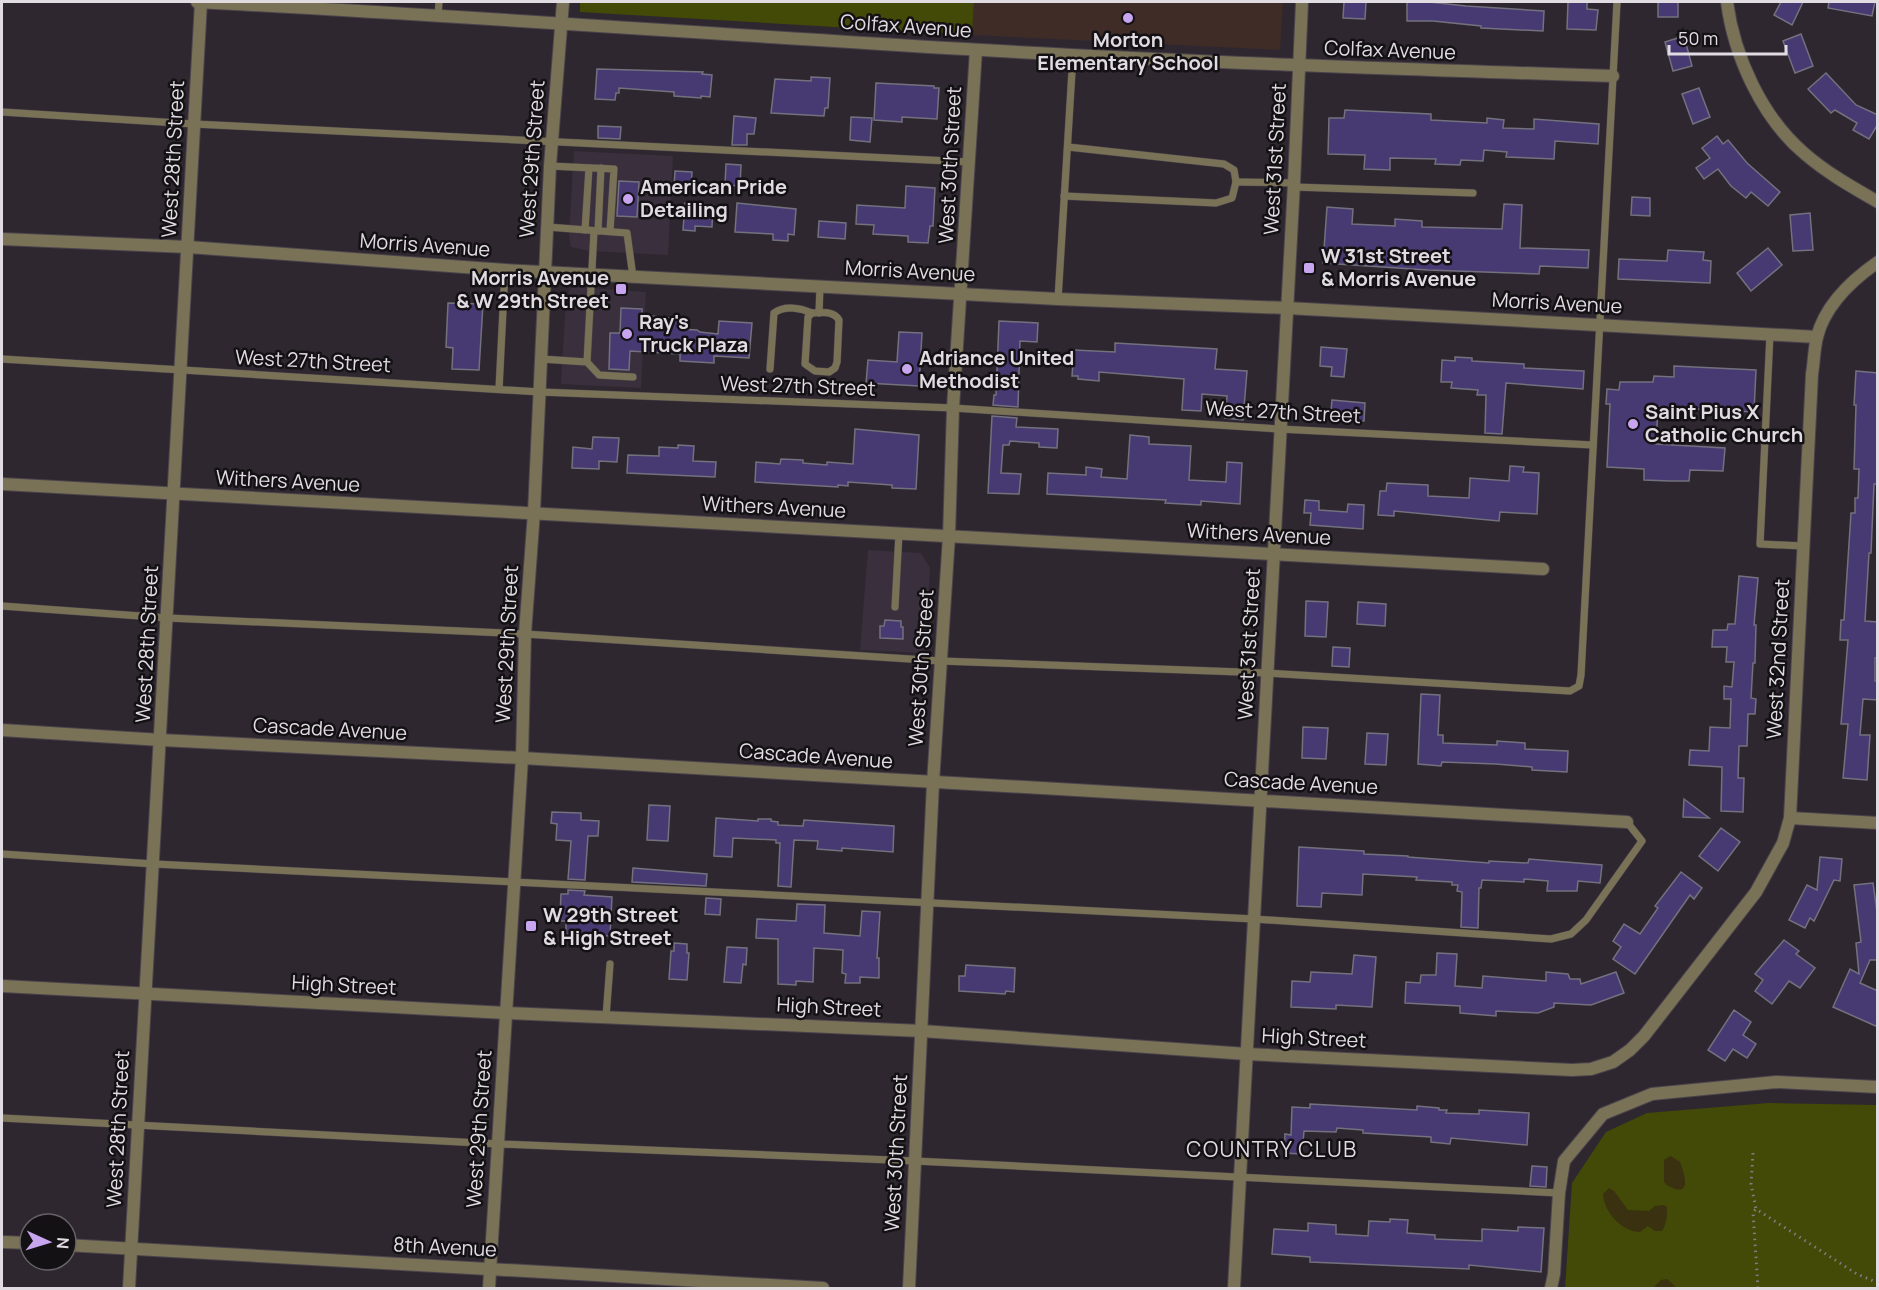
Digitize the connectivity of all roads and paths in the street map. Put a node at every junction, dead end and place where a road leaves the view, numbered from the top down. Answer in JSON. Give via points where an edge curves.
{"nodes":[{"id":1,"x":199,"y":2,"type":"edge"},
{"id":2,"x":439,"y":2,"type":"edge"},
{"id":3,"x":562,"y":2,"type":"edge"},
{"id":4,"x":1302,"y":2,"type":"edge"},
{"id":5,"x":1617,"y":2,"type":"edge"},
{"id":6,"x":1727,"y":2,"type":"edge"},
{"id":7,"x":438,"y":16,"type":"junction"},
{"id":8,"x":561,"y":22,"type":"junction"},
{"id":9,"x":976,"y":50,"type":"junction"},
{"id":10,"x":1073,"y":55,"type":"junction"},
{"id":11,"x":1298,"y":66,"type":"junction"},
{"id":12,"x":1613,"y":76,"type":"junction"},
{"id":13,"x":2,"y":112,"type":"edge"},
{"id":14,"x":194,"y":124,"type":"junction"},
{"id":15,"x":552,"y":140,"type":"junction"},
{"id":16,"x":1068,"y":147,"type":"junction"},
{"id":17,"x":969,"y":162,"type":"junction"},
{"id":18,"x":550,"y":166,"type":"junction"},
{"id":19,"x":589,"y":168,"type":"junction"},
{"id":20,"x":602,"y":168,"type":"junction"},
{"id":21,"x":1236,"y":182,"type":"junction"},
{"id":22,"x":1294,"y":185,"type":"junction"},
{"id":23,"x":1473,"y":193,"type":"dead end"},
{"id":24,"x":1065,"y":196,"type":"junction"},
{"id":25,"x":1878,"y":202,"type":"edge"},
{"id":26,"x":547,"y":227,"type":"junction"},
{"id":27,"x":585,"y":230,"type":"junction"},
{"id":28,"x":596,"y":231,"type":"junction"},
{"id":29,"x":610,"y":231,"type":"junction"},
{"id":30,"x":2,"y":239,"type":"edge"},
{"id":31,"x":188,"y":247,"type":"junction"},
{"id":32,"x":1878,"y":262,"type":"edge"},
{"id":33,"x":505,"y":270,"type":"junction"},
{"id":34,"x":545,"y":272,"type":"junction"},
{"id":35,"x":592,"y":274,"type":"junction"},
{"id":36,"x":633,"y":277,"type":"junction"},
{"id":37,"x":820,"y":286,"type":"junction"},
{"id":38,"x":962,"y":293,"type":"junction"},
{"id":39,"x":1058,"y":299,"type":"junction"},
{"id":40,"x":1287,"y":308,"type":"junction"},
{"id":41,"x":816,"y":313,"type":"junction"},
{"id":42,"x":1600,"y":324,"type":"junction"},
{"id":43,"x":1770,"y":334,"type":"junction"},
{"id":44,"x":1817,"y":337,"type":"junction"},
{"id":45,"x":2,"y":359,"type":"edge"},
{"id":46,"x":541,"y":359,"type":"junction"},
{"id":47,"x":587,"y":362,"type":"junction"},
{"id":48,"x":770,"y":369,"type":"dead end"},
{"id":49,"x":181,"y":370,"type":"junction"},
{"id":50,"x":633,"y":377,"type":"dead end"},
{"id":51,"x":499,"y":389,"type":"junction"},
{"id":52,"x":540,"y":392,"type":"junction"},
{"id":53,"x":953,"y":408,"type":"junction"},
{"id":54,"x":1279,"y":429,"type":"junction"},
{"id":55,"x":1593,"y":444,"type":"junction"},
{"id":56,"x":2,"y":484,"type":"edge"},
{"id":57,"x":174,"y":495,"type":"junction"},
{"id":58,"x":534,"y":512,"type":"junction"},
{"id":59,"x":899,"y":533,"type":"junction"},
{"id":60,"x":949,"y":536,"type":"junction"},
{"id":61,"x":1803,"y":546,"type":"junction"},
{"id":62,"x":1273,"y":554,"type":"junction"},
{"id":63,"x":1543,"y":569,"type":"dead end"},
{"id":64,"x":2,"y":606,"type":"edge"},
{"id":65,"x":895,"y":607,"type":"dead end"},
{"id":66,"x":168,"y":618,"type":"junction"},
{"id":67,"x":525,"y":634,"type":"junction"},
{"id":68,"x":941,"y":661,"type":"junction"},
{"id":69,"x":1267,"y":673,"type":"junction"},
{"id":70,"x":2,"y":730,"type":"edge"},
{"id":71,"x":161,"y":740,"type":"junction"},
{"id":72,"x":522,"y":758,"type":"junction"},
{"id":73,"x":933,"y":783,"type":"junction"},
{"id":74,"x":1260,"y":800,"type":"junction"},
{"id":75,"x":1790,"y":818,"type":"junction"},
{"id":76,"x":1627,"y":822,"type":"joint"},
{"id":77,"x":1878,"y":823,"type":"edge"},
{"id":78,"x":2,"y":854,"type":"edge"},
{"id":79,"x":154,"y":864,"type":"junction"},
{"id":80,"x":514,"y":880,"type":"junction"},
{"id":81,"x":928,"y":902,"type":"junction"},
{"id":82,"x":1254,"y":919,"type":"junction"},
{"id":83,"x":610,"y":964,"type":"dead end"},
{"id":84,"x":2,"y":986,"type":"edge"},
{"id":85,"x":145,"y":994,"type":"junction"},
{"id":86,"x":506,"y":1013,"type":"junction"},
{"id":87,"x":606,"y":1017,"type":"junction"},
{"id":88,"x":922,"y":1031,"type":"junction"},
{"id":89,"x":1644,"y":1036,"type":"joint"},
{"id":90,"x":1247,"y":1054,"type":"junction"},
{"id":91,"x":1878,"y":1087,"type":"edge"},
{"id":92,"x":2,"y":1118,"type":"edge"},
{"id":93,"x":137,"y":1125,"type":"junction"},
{"id":94,"x":499,"y":1144,"type":"junction"},
{"id":95,"x":1753,"y":1153,"type":"dead end"},
{"id":96,"x":915,"y":1161,"type":"junction"},
{"id":97,"x":1240,"y":1178,"type":"junction"},
{"id":98,"x":1559,"y":1193,"type":"junction"},
{"id":99,"x":1756,"y":1209,"type":"junction"},
{"id":100,"x":2,"y":1242,"type":"edge"},
{"id":101,"x":18,"y":1243,"type":"edge"},
{"id":102,"x":78,"y":1246,"type":"edge"},
{"id":103,"x":131,"y":1249,"type":"junction"},
{"id":104,"x":489,"y":1269,"type":"junction"},
{"id":105,"x":1878,"y":1283,"type":"edge"},
{"id":106,"x":129,"y":1288,"type":"edge"},
{"id":107,"x":489,"y":1288,"type":"edge"},
{"id":108,"x":823,"y":1288,"type":"edge"},
{"id":109,"x":909,"y":1288,"type":"edge"},
{"id":110,"x":1234,"y":1288,"type":"edge"},
{"id":111,"x":1551,"y":1288,"type":"edge"},
{"id":112,"x":1758,"y":1288,"type":"edge"}],
"edges":[{"from":1,"to":7,"type":"street","name":"Colfax Avenue"},
{"from":1,"to":14,"type":"street","name":"West 28th Street"},
{"from":2,"to":7,"type":"lane"},
{"from":3,"to":8,"type":"street","name":"West 29th Street"},
{"from":4,"to":11,"type":"street","name":"West 31st Street"},
{"from":5,"to":12,"type":"lane"},
{"from":6,"to":25,"type":"street","via":[[1738,53],[1774,118],[1804,153],[1842,182]]},
{"from":7,"to":8,"type":"street","name":"Colfax Avenue"},
{"from":8,"to":9,"type":"street","name":"Colfax Avenue"},
{"from":8,"to":15,"type":"street","name":"West 29th Street"},
{"from":9,"to":10,"type":"street","name":"Colfax Avenue"},
{"from":9,"to":17,"type":"street","name":"West 30th Street"},
{"from":10,"to":11,"type":"street","name":"Colfax Avenue"},
{"from":10,"to":16,"type":"lane"},
{"from":11,"to":12,"type":"street","name":"Colfax Avenue"},
{"from":11,"to":22,"type":"street","name":"West 31st Street"},
{"from":12,"to":42,"type":"lane"},
{"from":13,"to":14,"type":"lane"},
{"from":14,"to":15,"type":"lane"},
{"from":14,"to":31,"type":"street","name":"West 28th Street"},
{"from":15,"to":17,"type":"lane"},
{"from":15,"to":18,"type":"street","name":"West 29th Street"},
{"from":16,"to":21,"type":"lane","via":[[1224,164],[1234,170]]},
{"from":16,"to":24,"type":"lane"},
{"from":17,"to":38,"type":"street","name":"West 30th Street"},
{"from":18,"to":19,"type":"lane"},
{"from":18,"to":26,"type":"street","name":"West 29th Street"},
{"from":19,"to":20,"type":"lane"},
{"from":19,"to":27,"type":"lane"},
{"from":20,"to":28,"type":"lane"},
{"from":20,"to":29,"type":"lane","via":[[614,169]]},
{"from":21,"to":22,"type":"lane"},
{"from":21,"to":24,"type":"lane","via":[[1232,198],[1216,203]]},
{"from":22,"to":23,"type":"lane"},
{"from":22,"to":40,"type":"street","name":"West 31st Street"},
{"from":24,"to":39,"type":"lane"},
{"from":26,"to":27,"type":"lane"},
{"from":26,"to":34,"type":"street","name":"West 29th Street"},
{"from":27,"to":28,"type":"lane"},
{"from":28,"to":29,"type":"lane"},
{"from":28,"to":35,"type":"lane"},
{"from":29,"to":36,"type":"lane","via":[[627,233]]},
{"from":30,"to":31,"type":"street","name":"Morris Avenue"},
{"from":31,"to":33,"type":"street","name":"Morris Avenue"},
{"from":31,"to":49,"type":"street","name":"West 28th Street"},
{"from":32,"to":44,"type":"street","name":"West 32nd Street","via":[[1844,291]]},
{"from":33,"to":34,"type":"street","name":"Morris Avenue"},
{"from":33,"to":51,"type":"lane"},
{"from":34,"to":35,"type":"street","name":"Morris Avenue"},
{"from":34,"to":46,"type":"street","name":"West 29th Street"},
{"from":35,"to":36,"type":"street","name":"Morris Avenue"},
{"from":35,"to":47,"type":"lane"},
{"from":36,"to":37,"type":"street","name":"Morris Avenue"},
{"from":37,"to":38,"type":"street","name":"Morris Avenue"},
{"from":37,"to":41,"type":"lane"},
{"from":38,"to":39,"type":"street","name":"Morris Avenue"},
{"from":38,"to":53,"type":"street","name":"West 30th Street"},
{"from":39,"to":40,"type":"street","name":"Morris Avenue"},
{"from":40,"to":42,"type":"street","name":"Morris Avenue"},
{"from":40,"to":54,"type":"street","name":"West 31st Street"},
{"from":41,"to":41,"type":"lane","via":[[808,317],[806,325],[805,364],[815,371],[829,372],[837,362],[839,320],[836,315]]},
{"from":41,"to":48,"type":"lane","via":[[791,308],[774,313]]},
{"from":42,"to":43,"type":"street","name":"Morris Avenue"},
{"from":42,"to":55,"type":"lane"},
{"from":43,"to":44,"type":"street","name":"Morris Avenue"},
{"from":43,"to":61,"type":"lane","via":[[1760,544]]},
{"from":44,"to":61,"type":"street","name":"West 32nd Street"},
{"from":45,"to":49,"type":"lane","name":"West 27th Street"},
{"from":46,"to":47,"type":"lane"},
{"from":46,"to":52,"type":"street","name":"West 29th Street"},
{"from":47,"to":50,"type":"lane","via":[[599,375]]},
{"from":49,"to":51,"type":"lane","name":"West 27th Street"},
{"from":49,"to":57,"type":"street","name":"West 28th Street"},
{"from":51,"to":52,"type":"lane","name":"West 27th Street"},
{"from":52,"to":53,"type":"lane","name":"West 27th Street"},
{"from":52,"to":58,"type":"street","name":"West 29th Street"},
{"from":53,"to":54,"type":"lane","name":"West 27th Street"},
{"from":53,"to":60,"type":"street","name":"West 30th Street"},
{"from":54,"to":55,"type":"lane","name":"West 27th Street"},
{"from":54,"to":62,"type":"street","name":"West 31st Street"},
{"from":55,"to":69,"type":"lane","via":[[1579,686],[1570,691]]},
{"from":56,"to":57,"type":"street","name":"Withers Avenue"},
{"from":57,"to":58,"type":"street","name":"Withers Avenue"},
{"from":57,"to":66,"type":"street","name":"West 28th Street"},
{"from":58,"to":59,"type":"street","name":"Withers Avenue"},
{"from":58,"to":67,"type":"street","name":"West 29th Street"},
{"from":59,"to":60,"type":"street","name":"Withers Avenue"},
{"from":59,"to":65,"type":"lane"},
{"from":60,"to":62,"type":"street","name":"Withers Avenue"},
{"from":60,"to":68,"type":"street","name":"West 30th Street"},
{"from":61,"to":75,"type":"street","name":"West 32nd Street"},
{"from":62,"to":63,"type":"street","name":"Withers Avenue"},
{"from":62,"to":69,"type":"street","name":"West 31st Street"},
{"from":64,"to":66,"type":"lane"},
{"from":66,"to":67,"type":"lane"},
{"from":66,"to":71,"type":"street","name":"West 28th Street"},
{"from":67,"to":68,"type":"lane"},
{"from":67,"to":72,"type":"street","name":"West 29th Street"},
{"from":68,"to":69,"type":"lane"},
{"from":68,"to":73,"type":"street","name":"West 30th Street"},
{"from":69,"to":74,"type":"street","name":"West 31st Street"},
{"from":70,"to":71,"type":"street","name":"Cascade Avenue"},
{"from":71,"to":72,"type":"street","name":"Cascade Avenue"},
{"from":71,"to":79,"type":"street","name":"West 28th Street"},
{"from":72,"to":73,"type":"street","name":"Cascade Avenue"},
{"from":72,"to":80,"type":"street","name":"West 29th Street"},
{"from":73,"to":74,"type":"street","name":"Cascade Avenue"},
{"from":73,"to":81,"type":"street","name":"West 30th Street"},
{"from":74,"to":76,"type":"street","name":"Cascade Avenue"},
{"from":74,"to":82,"type":"street","name":"West 31st Street"},
{"from":75,"to":77,"type":"street"},
{"from":75,"to":89,"type":"street","name":"West 32nd Street","via":[[1783,843],[1756,892]]},
{"from":76,"to":82,"type":"lane","via":[[1642,840],[1586,920],[1571,934],[1551,939]]},
{"from":78,"to":79,"type":"lane"},
{"from":79,"to":80,"type":"lane"},
{"from":79,"to":85,"type":"street","name":"West 28th Street"},
{"from":80,"to":81,"type":"lane"},
{"from":80,"to":86,"type":"street","name":"West 29th Street"},
{"from":81,"to":82,"type":"lane"},
{"from":81,"to":88,"type":"street","name":"West 30th Street"},
{"from":82,"to":90,"type":"street","name":"West 31st Street"},
{"from":83,"to":87,"type":"lane"},
{"from":84,"to":85,"type":"street","name":"High Street"},
{"from":85,"to":86,"type":"street","name":"High Street"},
{"from":85,"to":93,"type":"street","name":"West 28th Street"},
{"from":86,"to":87,"type":"street","name":"High Street"},
{"from":86,"to":94,"type":"street","name":"West 29th Street"},
{"from":87,"to":88,"type":"street","name":"High Street"},
{"from":88,"to":90,"type":"street","name":"High Street"},
{"from":88,"to":96,"type":"street","name":"West 30th Street"},
{"from":89,"to":90,"type":"street","name":"High Street","via":[[1613,1062],[1572,1070]]},
{"from":90,"to":97,"type":"street","name":"West 31st Street"},
{"from":91,"to":98,"type":"street","via":[[1776,1082],[1652,1094],[1603,1114],[1564,1161]]},
{"from":92,"to":93,"type":"lane"},
{"from":93,"to":94,"type":"lane"},
{"from":93,"to":103,"type":"street","name":"West 28th Street"},
{"from":94,"to":96,"type":"lane"},
{"from":94,"to":104,"type":"street","name":"West 29th Street"},
{"from":95,"to":99,"type":"path","via":[[1750,1185]]},
{"from":96,"to":97,"type":"lane"},
{"from":96,"to":109,"type":"street","name":"West 30th Street"},
{"from":97,"to":98,"type":"lane"},
{"from":97,"to":110,"type":"street","name":"West 31st Street"},
{"from":98,"to":111,"type":"street"},
{"from":99,"to":105,"type":"path","via":[[1857,1274]]},
{"from":99,"to":112,"type":"path","via":[[1753,1220]]},
{"from":100,"to":101,"type":"street"},
{"from":102,"to":103,"type":"street","name":"8th Avenue"},
{"from":103,"to":104,"type":"street","name":"8th Avenue"},
{"from":103,"to":106,"type":"street","name":"West 28th Street"},
{"from":104,"to":107,"type":"street","name":"West 29th Street"},
{"from":104,"to":108,"type":"street","name":"8th Avenue"}]}
